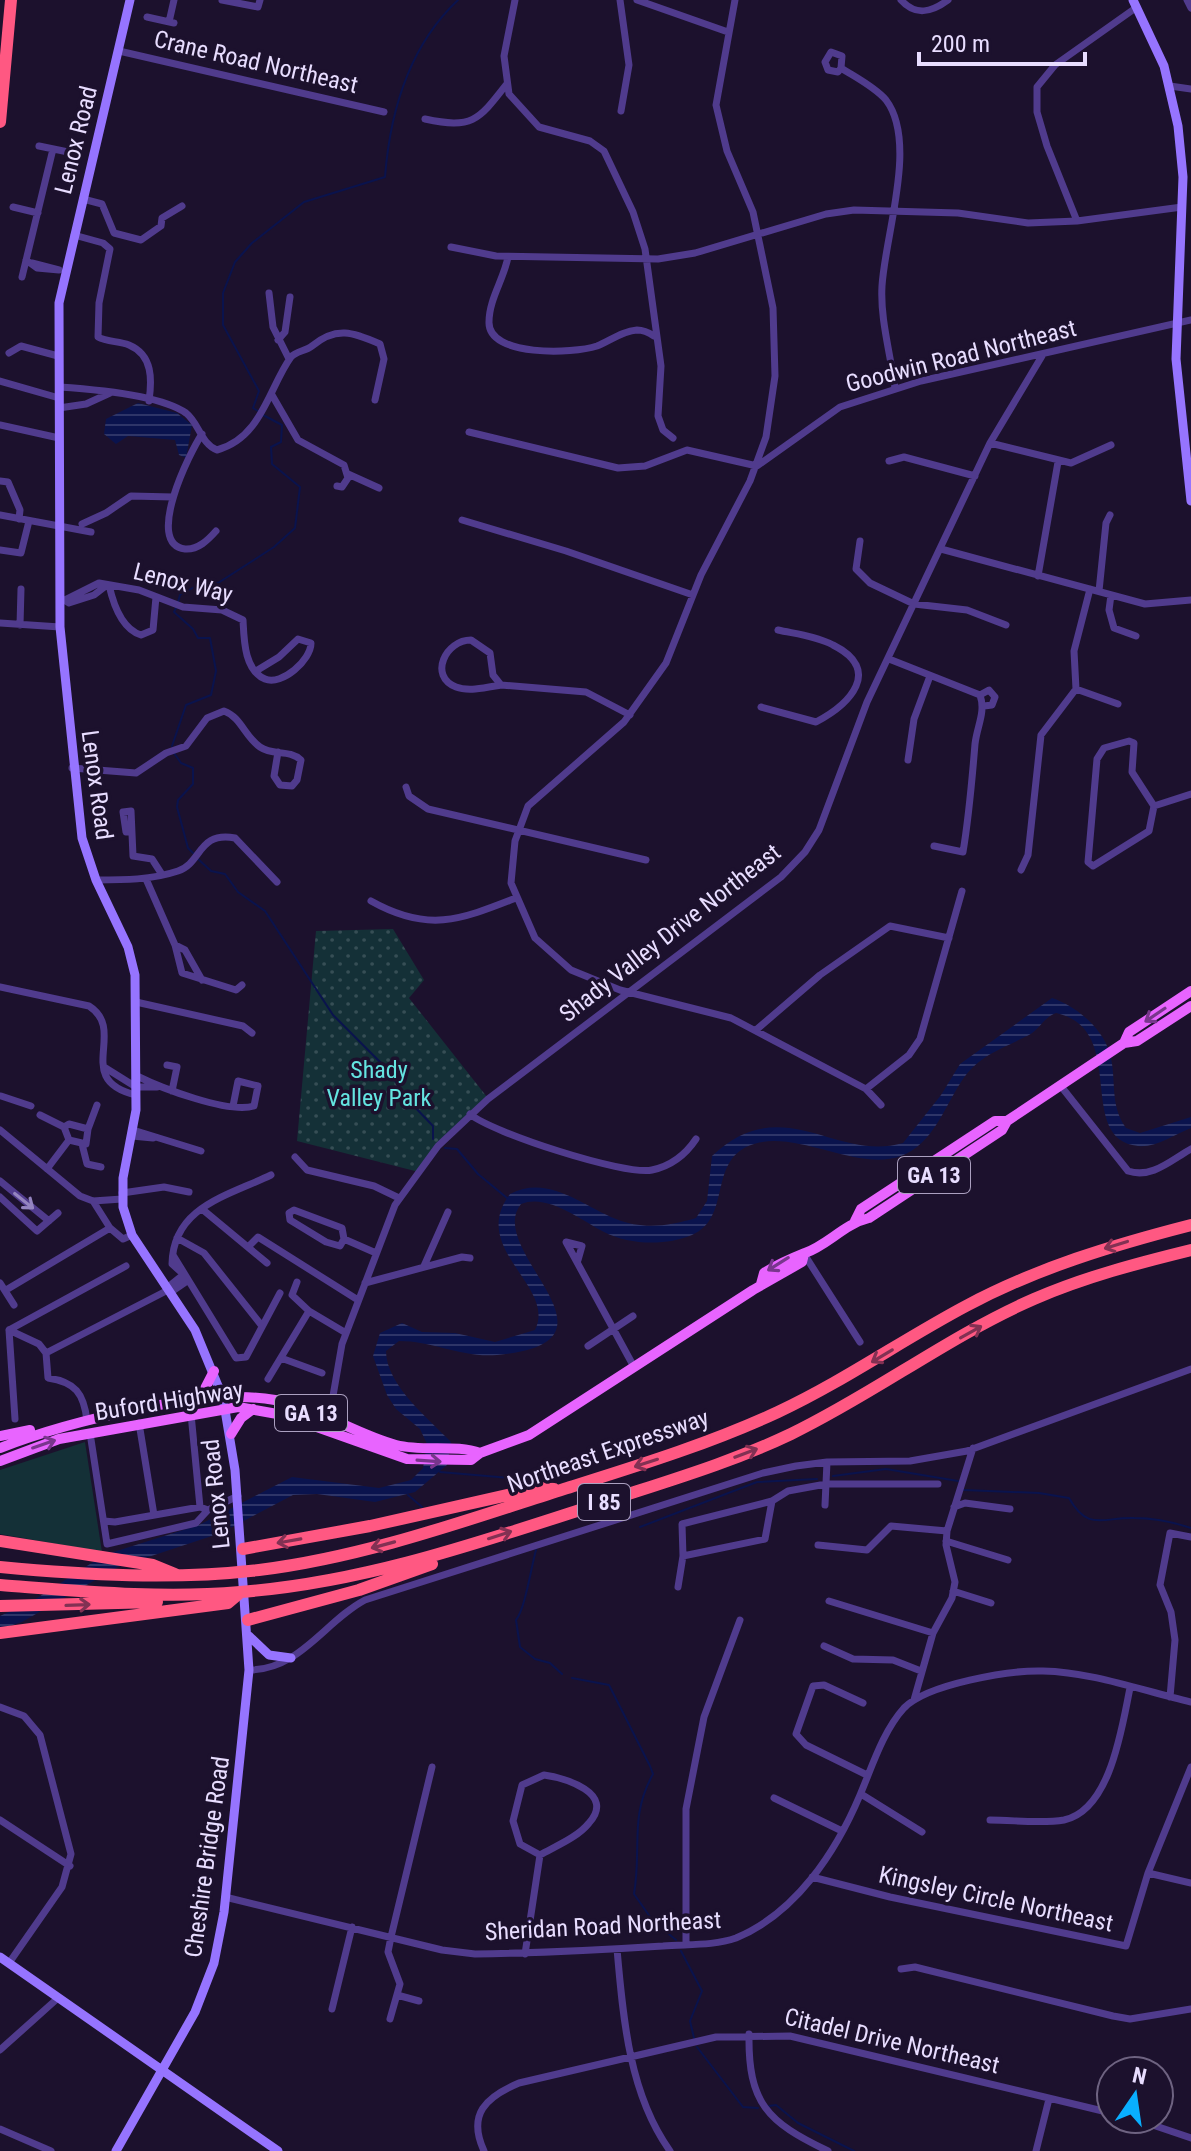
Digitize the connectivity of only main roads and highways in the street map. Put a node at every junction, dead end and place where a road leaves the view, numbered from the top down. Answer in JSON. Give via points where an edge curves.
{"nodes":[{"id":1,"x":11,"y":0,"type":"edge"},
{"id":2,"x":130,"y":0,"type":"edge"},
{"id":3,"x":1135,"y":3,"type":"edge"},
{"id":4,"x":0,"y":122,"type":"edge"},
{"id":5,"x":1191,"y":413,"type":"edge"},
{"id":6,"x":1183,"y":431,"type":"junction"},
{"id":7,"x":1191,"y":456,"type":"edge"},
{"id":8,"x":1188,"y":480,"type":"junction"},
{"id":9,"x":1191,"y":500,"type":"edge"},
{"id":10,"x":1191,"y":991,"type":"edge"},
{"id":11,"x":1191,"y":1006,"type":"edge"},
{"id":12,"x":1124,"y":1043,"type":"junction"},
{"id":13,"x":1191,"y":1225,"type":"edge"},
{"id":14,"x":1190,"y":1250,"type":"edge"},
{"id":15,"x":214,"y":1371,"type":"junction"},
{"id":16,"x":334,"y":1400,"type":"road end"},
{"id":17,"x":198,"y":1402,"type":"junction"},
{"id":18,"x":224,"y":1404,"type":"junction"},
{"id":19,"x":255,"y":1408,"type":"junction"},
{"id":20,"x":311,"y":1413,"type":"junction"},
{"id":21,"x":283,"y":1415,"type":"junction"},
{"id":22,"x":329,"y":1419,"type":"junction"},
{"id":23,"x":60,"y":1427,"type":"junction"},
{"id":24,"x":231,"y":1434,"type":"junction"},
{"id":25,"x":0,"y":1436,"type":"edge"},
{"id":26,"x":340,"y":1436,"type":"junction"},
{"id":27,"x":0,"y":1448,"type":"edge"},
{"id":28,"x":395,"y":1451,"type":"junction"},
{"id":29,"x":480,"y":1453,"type":"junction"},
{"id":30,"x":0,"y":1461,"type":"edge"},
{"id":31,"x":565,"y":1489,"type":"junction"},
{"id":32,"x":0,"y":1542,"type":"edge"},
{"id":33,"x":475,"y":1543,"type":"junction"},
{"id":34,"x":242,"y":1546,"type":"junction"},
{"id":35,"x":0,"y":1567,"type":"edge"},
{"id":36,"x":178,"y":1576,"type":"junction"},
{"id":37,"x":0,"y":1585,"type":"edge"},
{"id":38,"x":244,"y":1592,"type":"junction"},
{"id":39,"x":198,"y":1594,"type":"junction"},
{"id":40,"x":0,"y":1606,"type":"edge"},
{"id":41,"x":248,"y":1620,"type":"junction"},
{"id":42,"x":0,"y":1633,"type":"edge"},
{"id":43,"x":249,"y":1636,"type":"junction"},
{"id":44,"x":291,"y":1658,"type":"road end"},
{"id":45,"x":4,"y":1960,"type":"edge"},
{"id":46,"x":162,"y":2069,"type":"junction"},
{"id":47,"x":116,"y":2151,"type":"edge"},
{"id":48,"x":278,"y":2151,"type":"edge"}],
"edges":[{"from":1,"to":4,"type":"highway"},
{"from":2,"to":15,"type":"main road","name":"Lenox Road","via":[[62,270],[60,627],[82,838],[135,975],[137,1076],[122,1196],[132,1235],[195,1330]]},
{"from":3,"to":6,"type":"main road","via":[[1170,86],[1183,177],[1176,359]]},
{"from":5,"to":6,"type":"main road"},
{"from":6,"to":8,"type":"main road"},
{"from":7,"to":8,"type":"main road"},
{"from":8,"to":9,"type":"main road"},
{"from":10,"to":12,"type":"main road","name":"Buford Highway","number":"GA 13","one_way":true,"via":[[1129,1032]]},
{"from":11,"to":12,"type":"main road","name":"Buford Highway","number":"GA 13","via":[[1137,1041]]},
{"from":12,"to":29,"type":"main road","name":"Buford Highway","number":"GA 13","via":[[882,1195],[861,1209],[855,1221],[764,1273],[761,1284],[529,1435]]},
{"from":13,"to":31,"type":"highway","name":"Northeast Expressway","number":"I 85","one_way":true,"via":[[1034,1274],[964,1307],[780,1411],[669,1456]]},
{"from":33,"to":14,"type":"highway","name":"Northeast Expressway","number":"I 85","one_way":true,"via":[[753,1451],[1033,1300]]},
{"from":15,"to":17,"type":"main road"},
{"from":15,"to":18,"type":"main road","name":"Lenox Road"},
{"from":16,"to":20,"type":"main road"},
{"from":17,"to":18,"type":"main road","name":"Buford Highway","number":"GA 13"},
{"from":17,"to":23,"type":"main road","name":"Buford Highway","number":"GA 13"},
{"from":18,"to":19,"type":"main road","name":"Buford Highway","number":"GA 13"},
{"from":18,"to":20,"type":"main road","name":"Buford Highway","number":"GA 13","via":[[278,1400]]},
{"from":18,"to":24,"type":"main road","name":"Lenox Road"},
{"from":30,"to":18,"type":"main road","name":"Buford Highway","number":"GA 13","one_way":true,"via":[[59,1439]]},
{"from":19,"to":21,"type":"main road","name":"Buford Highway","number":"GA 13"},
{"from":19,"to":24,"type":"main road"},
{"from":20,"to":22,"type":"main road","name":"Buford Highway","number":"GA 13"},
{"from":21,"to":22,"type":"main road","via":[[317,1424]]},
{"from":21,"to":26,"type":"main road","name":"Buford Highway","number":"GA 13"},
{"from":22,"to":26,"type":"main road"},
{"from":22,"to":28,"type":"main road","name":"Buford Highway","number":"GA 13"},
{"from":23,"to":25,"type":"main road"},
{"from":23,"to":27,"type":"main road","name":"Buford Highway","number":"GA 13"},
{"from":24,"to":34,"type":"main road","name":"Lenox Road"},
{"from":26,"to":28,"type":"main road","name":"Buford Highway","number":"GA 13"},
{"from":28,"to":29,"type":"main road","name":"Buford Highway","number":"GA 13"},
{"from":28,"to":29,"type":"main road","name":"Buford Highway","number":"GA 13","one_way":true,"via":[[431,1462],[464,1461]]},
{"from":31,"to":34,"type":"highway","one_way":true,"via":[[539,1488],[374,1525]]},
{"from":31,"to":36,"type":"highway","name":"Northeast Expressway","number":"I 85","one_way":true,"via":[[372,1548],[259,1570]]},
{"from":32,"to":36,"type":"highway","via":[[153,1565]]},
{"from":33,"to":38,"type":"highway","name":"Northeast Expressway","number":"I 85","via":[[348,1577]]},
{"from":33,"to":41,"type":"highway","via":[[359,1590]]},
{"from":34,"to":38,"type":"main road","name":"Lenox Road"},
{"from":35,"to":36,"type":"highway","name":"Northeast Expressway","number":"I 85"},
{"from":37,"to":39,"type":"highway","name":"Northeast Expressway","number":"I 85"},
{"from":38,"to":39,"type":"highway","name":"Northeast Expressway","number":"I 85"},
{"from":38,"to":41,"type":"main road","name":"Cheshire Bridge Road"},
{"from":38,"to":42,"type":"highway","via":[[228,1603]]},
{"from":40,"to":39,"type":"highway","one_way":true,"via":[[168,1601]]},
{"from":41,"to":43,"type":"main road","name":"Cheshire Bridge Road"},
{"from":43,"to":44,"type":"main road","via":[[269,1655]]},
{"from":43,"to":46,"type":"main road","name":"Cheshire Bridge Road","via":[[225,1897],[208,1982]]},
{"from":45,"to":46,"type":"main road"},
{"from":46,"to":47,"type":"main road","name":"Cheshire Bridge Road"},
{"from":46,"to":48,"type":"main road"}]}
